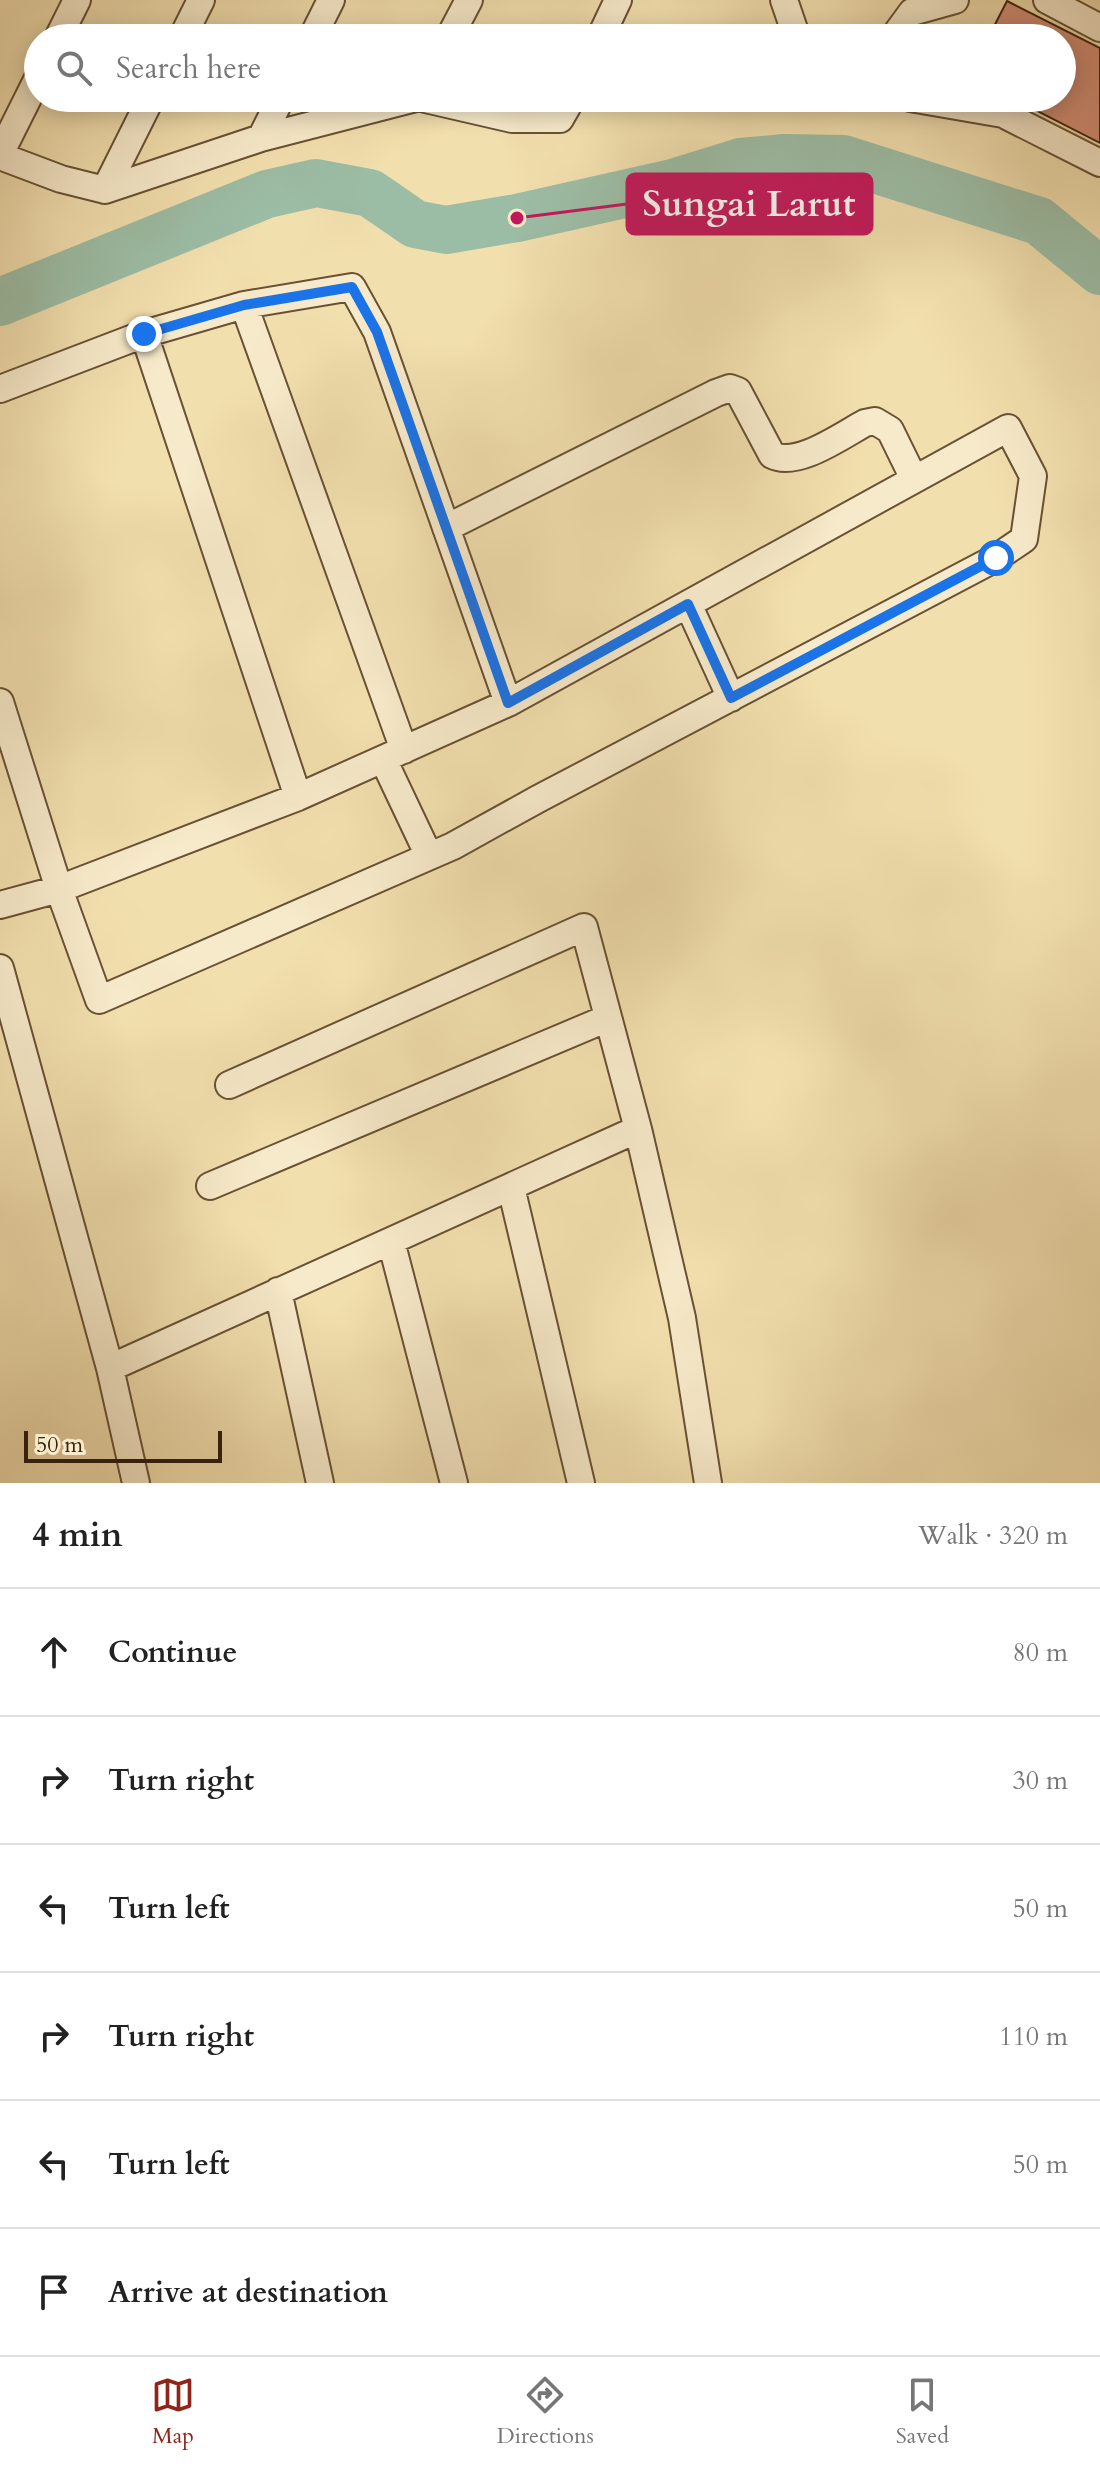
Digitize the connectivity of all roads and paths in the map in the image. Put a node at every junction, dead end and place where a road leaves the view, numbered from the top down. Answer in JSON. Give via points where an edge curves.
{"nodes":[{"id":1,"x":77,"y":0,"type":"edge"},
{"id":2,"x":201,"y":0,"type":"edge"},
{"id":3,"x":331,"y":0,"type":"edge"},
{"id":4,"x":469,"y":0,"type":"edge"},
{"id":5,"x":618,"y":0,"type":"edge"},
{"id":6,"x":784,"y":0,"type":"edge"},
{"id":7,"x":955,"y":0,"type":"edge"},
{"id":8,"x":1047,"y":0,"type":"edge"},
{"id":9,"x":910,"y":6,"type":"edge"},
{"id":10,"x":65,"y":24,"type":"edge"},
{"id":11,"x":189,"y":24,"type":"edge"},
{"id":12,"x":319,"y":24,"type":"edge"},
{"id":13,"x":456,"y":24,"type":"edge"},
{"id":14,"x":607,"y":24,"type":"edge"},
{"id":15,"x":792,"y":24,"type":"edge"},
{"id":16,"x":900,"y":24,"type":"edge"},
{"id":17,"x":1100,"y":28,"type":"edge"},
{"id":18,"x":24,"y":106,"type":"edge"},
{"id":19,"x":144,"y":112,"type":"edge"},
{"id":20,"x":274,"y":112,"type":"edge"},
{"id":21,"x":363,"y":112,"type":"edge"},
{"id":22,"x":481,"y":112,"type":"edge"},
{"id":23,"x":564,"y":112,"type":"edge"},
{"id":24,"x":991,"y":112,"type":"edge"},
{"id":25,"x":261,"y":138,"type":"junction"},
{"id":26,"x":0,"y":155,"type":"edge"},
{"id":27,"x":1100,"y":163,"type":"edge"},
{"id":28,"x":105,"y":190,"type":"junction"},
{"id":29,"x":244,"y":305,"type":"junction"},
{"id":30,"x":144,"y":334,"type":"junction"},
{"id":31,"x":0,"y":389,"type":"edge"},
{"id":32,"x":914,"y":479,"type":"junction"},
{"id":33,"x":446,"y":528,"type":"junction"},
{"id":34,"x":688,"y":604,"type":"junction"},
{"id":35,"x":731,"y":698,"type":"junction"},
{"id":36,"x":0,"y":702,"type":"edge"},
{"id":37,"x":508,"y":703,"type":"junction"},
{"id":38,"x":393,"y":754,"type":"junction"},
{"id":39,"x":298,"y":797,"type":"junction"},
{"id":40,"x":429,"y":856,"type":"junction"},
{"id":41,"x":59,"y":889,"type":"junction"},
{"id":42,"x":0,"y":905,"type":"edge"},
{"id":43,"x":0,"y":968,"type":"edge"},
{"id":44,"x":608,"y":1018,"type":"junction"},
{"id":45,"x":229,"y":1085,"type":"dead end"},
{"id":46,"x":638,"y":1129,"type":"junction"},
{"id":47,"x":210,"y":1186,"type":"dead end"},
{"id":48,"x":511,"y":1187,"type":"junction"},
{"id":49,"x":391,"y":1241,"type":"junction"},
{"id":50,"x":278,"y":1291,"type":"junction"},
{"id":51,"x":110,"y":1368,"type":"junction"},
{"id":52,"x":136,"y":1483,"type":"edge"},
{"id":53,"x":320,"y":1483,"type":"edge"},
{"id":54,"x":454,"y":1483,"type":"edge"},
{"id":55,"x":581,"y":1483,"type":"edge"},
{"id":56,"x":708,"y":1483,"type":"edge"}],
"edges":[{"from":1,"to":10,"type":"street"},
{"from":2,"to":11,"type":"street"},
{"from":3,"to":12,"type":"street"},
{"from":4,"to":13,"type":"street"},
{"from":5,"to":14,"type":"street"},
{"from":6,"to":15,"type":"street"},
{"from":7,"to":9,"type":"street"},
{"from":8,"to":17,"type":"street"},
{"from":9,"to":16,"type":"street"},
{"from":18,"to":26,"type":"street"},
{"from":19,"to":28,"type":"street"},
{"from":20,"to":25,"type":"street"},
{"from":21,"to":25,"type":"street"},
{"from":22,"to":23,"type":"street","via":[[512,119],[560,119]]},
{"from":24,"to":27,"type":"street"},
{"from":25,"to":28,"type":"street"},
{"from":26,"to":28,"type":"street"},
{"from":29,"to":30,"type":"street"},
{"from":29,"to":33,"type":"street","via":[[352,287],[377,332]]},
{"from":29,"to":38,"type":"street"},
{"from":30,"to":31,"type":"street"},
{"from":30,"to":39,"type":"street"},
{"from":32,"to":33,"type":"street","via":[[890,430],[875,421],[805,455],[779,459],[738,391],[730,388]]},
{"from":32,"to":34,"type":"street"},
{"from":32,"to":35,"type":"street","via":[[1008,428],[1033,476],[1024,539]]},
{"from":33,"to":37,"type":"street"},
{"from":34,"to":35,"type":"street"},
{"from":34,"to":37,"type":"street"},
{"from":35,"to":40,"type":"street"},
{"from":36,"to":41,"type":"street"},
{"from":37,"to":38,"type":"street"},
{"from":38,"to":39,"type":"street"},
{"from":38,"to":40,"type":"street"},
{"from":39,"to":41,"type":"street"},
{"from":40,"to":41,"type":"street","via":[[99,1000]]},
{"from":41,"to":42,"type":"street"},
{"from":43,"to":51,"type":"street"},
{"from":44,"to":45,"type":"street","via":[[584,927]]},
{"from":44,"to":46,"type":"street"},
{"from":44,"to":47,"type":"street"},
{"from":46,"to":48,"type":"street"},
{"from":46,"to":56,"type":"street","via":[[682,1318]]},
{"from":48,"to":49,"type":"street"},
{"from":48,"to":55,"type":"street"},
{"from":49,"to":50,"type":"street"},
{"from":49,"to":54,"type":"street"},
{"from":50,"to":51,"type":"street"},
{"from":50,"to":53,"type":"street"},
{"from":51,"to":52,"type":"street"}]}
